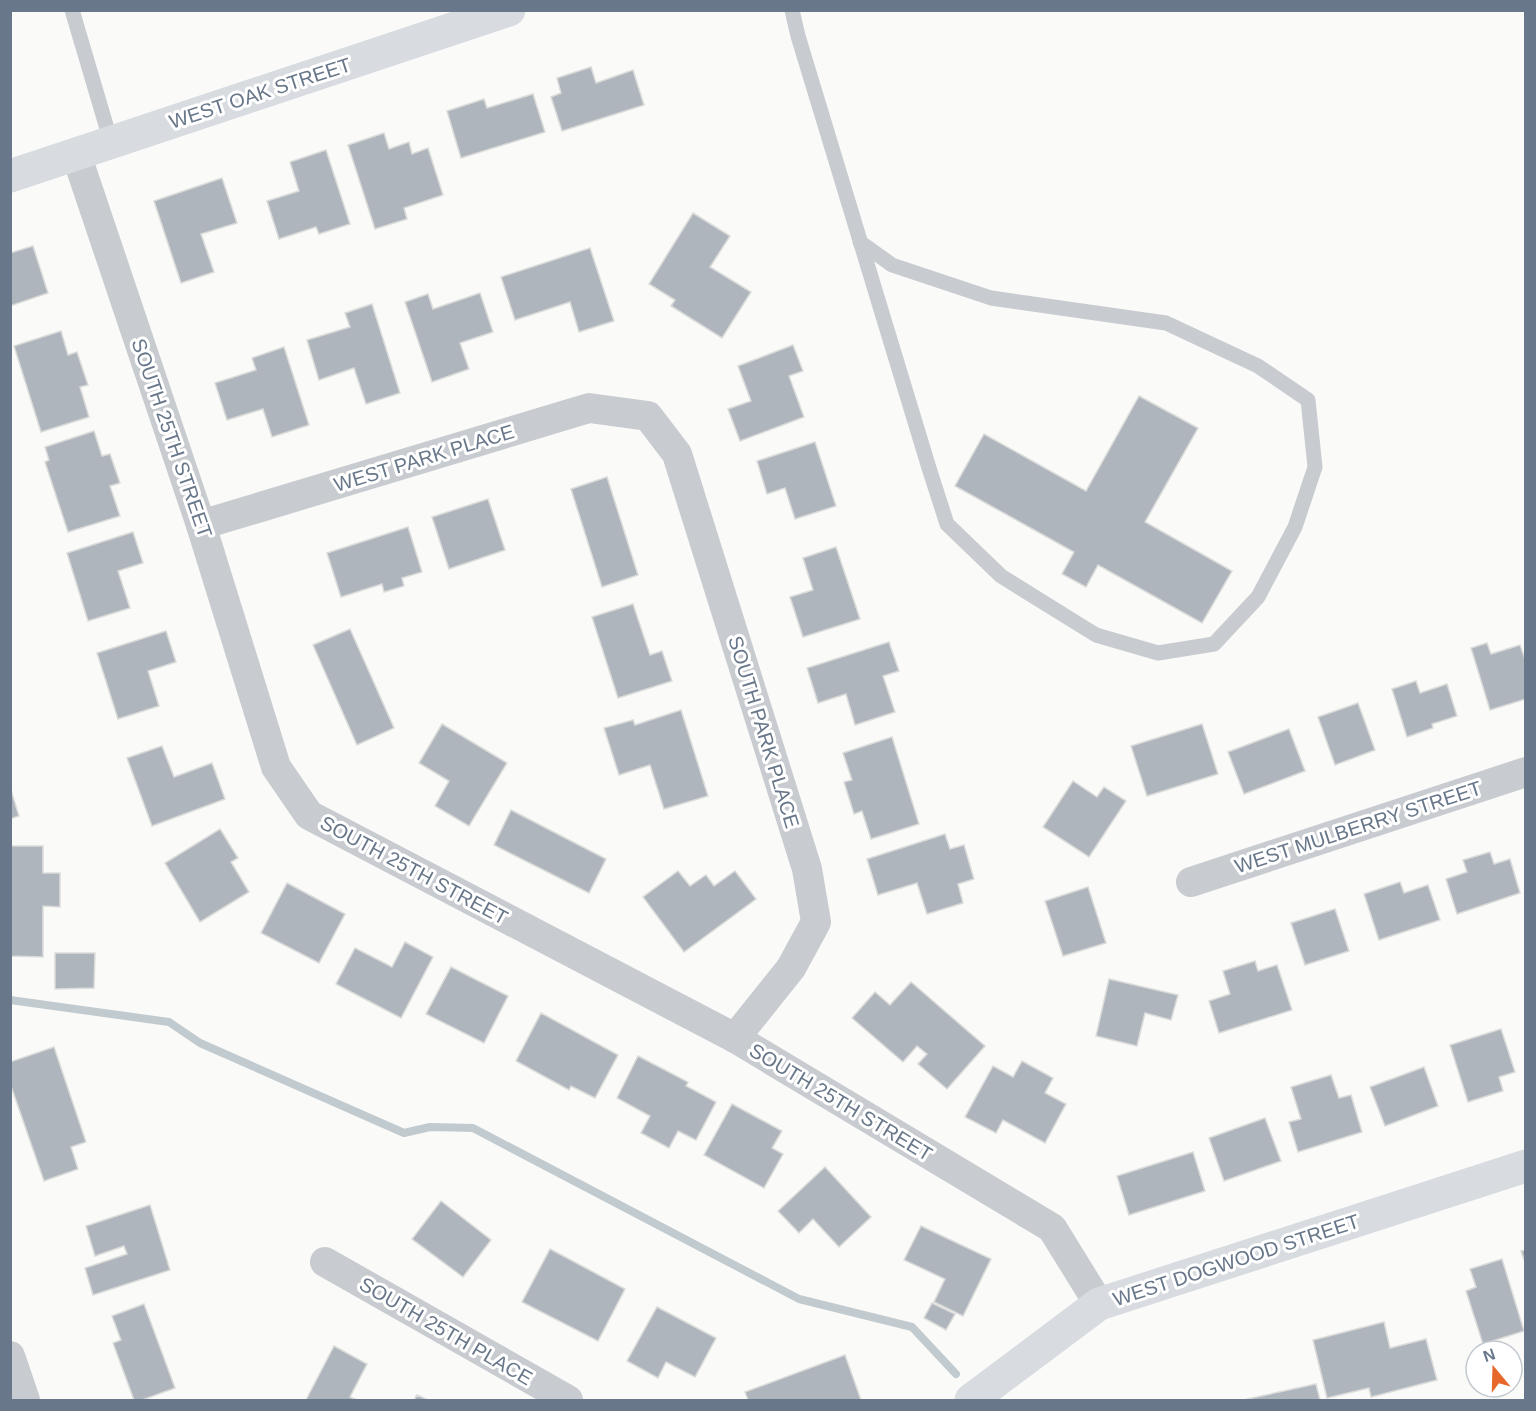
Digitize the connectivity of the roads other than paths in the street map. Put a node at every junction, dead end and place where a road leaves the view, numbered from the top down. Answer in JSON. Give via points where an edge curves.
{"nodes":[{"id":1,"x":72,"y":10,"type":"edge"},
{"id":2,"x":792,"y":10,"type":"edge"},
{"id":3,"x":493,"y":13,"type":"edge"},
{"id":4,"x":111,"y":142,"type":"junction"},
{"id":5,"x":76,"y":154,"type":"junction"},
{"id":6,"x":10,"y":176,"type":"edge"},
{"id":7,"x":860,"y":242,"type":"junction"},
{"id":8,"x":648,"y":416,"type":"joint"},
{"id":9,"x":201,"y":525,"type":"junction"},
{"id":10,"x":1526,"y":772,"type":"edge"},
{"id":11,"x":1191,"y":882,"type":"dead end"},
{"id":12,"x":735,"y":1038,"type":"junction"},
{"id":13,"x":1526,"y":1166,"type":"edge"},
{"id":14,"x":325,"y":1262,"type":"dead end"},
{"id":15,"x":1099,"y":1304,"type":"junction"},
{"id":16,"x":10,"y":1356,"type":"edge"},
{"id":17,"x":25,"y":1401,"type":"edge"},
{"id":18,"x":568,"y":1401,"type":"edge"},
{"id":19,"x":971,"y":1401,"type":"edge"}],
"edges":[{"from":1,"to":4,"type":"lane"},
{"from":2,"to":7,"type":"lane"},
{"from":3,"to":4,"type":"street","name":"WEST OAK STREET"},
{"from":4,"to":5,"type":"street","name":"WEST OAK STREET"},
{"from":5,"to":6,"type":"street","name":"WEST OAK STREET"},
{"from":5,"to":9,"type":"street","name":"SOUTH 25TH STREET"},
{"from":7,"to":7,"type":"lane","via":[[892,265],[991,298],[1166,323],[1258,366],[1308,400],[1315,467],[1295,526],[1258,597],[1214,644],[1158,653],[1096,634],[1001,576],[947,524]]},
{"from":8,"to":9,"type":"street","name":"WEST PARK PLACE","via":[[589,408]]},
{"from":8,"to":12,"type":"street","name":"SOUTH PARK PLACE","via":[[677,454],[807,869],[816,921],[791,968]]},
{"from":9,"to":12,"type":"street","name":"SOUTH 25TH STREET","via":[[276,767],[309,815]]},
{"from":10,"to":11,"type":"street","name":"WEST MULBERRY STREET"},
{"from":12,"to":15,"type":"street","name":"SOUTH 25TH STREET","via":[[1052,1228]]},
{"from":13,"to":15,"type":"street","name":"WEST DOGWOOD STREET"},
{"from":14,"to":18,"type":"street","name":"SOUTH 25TH PLACE"},
{"from":15,"to":19,"type":"street","name":"WEST DOGWOOD STREET"},
{"from":16,"to":17,"type":"street"}]}
